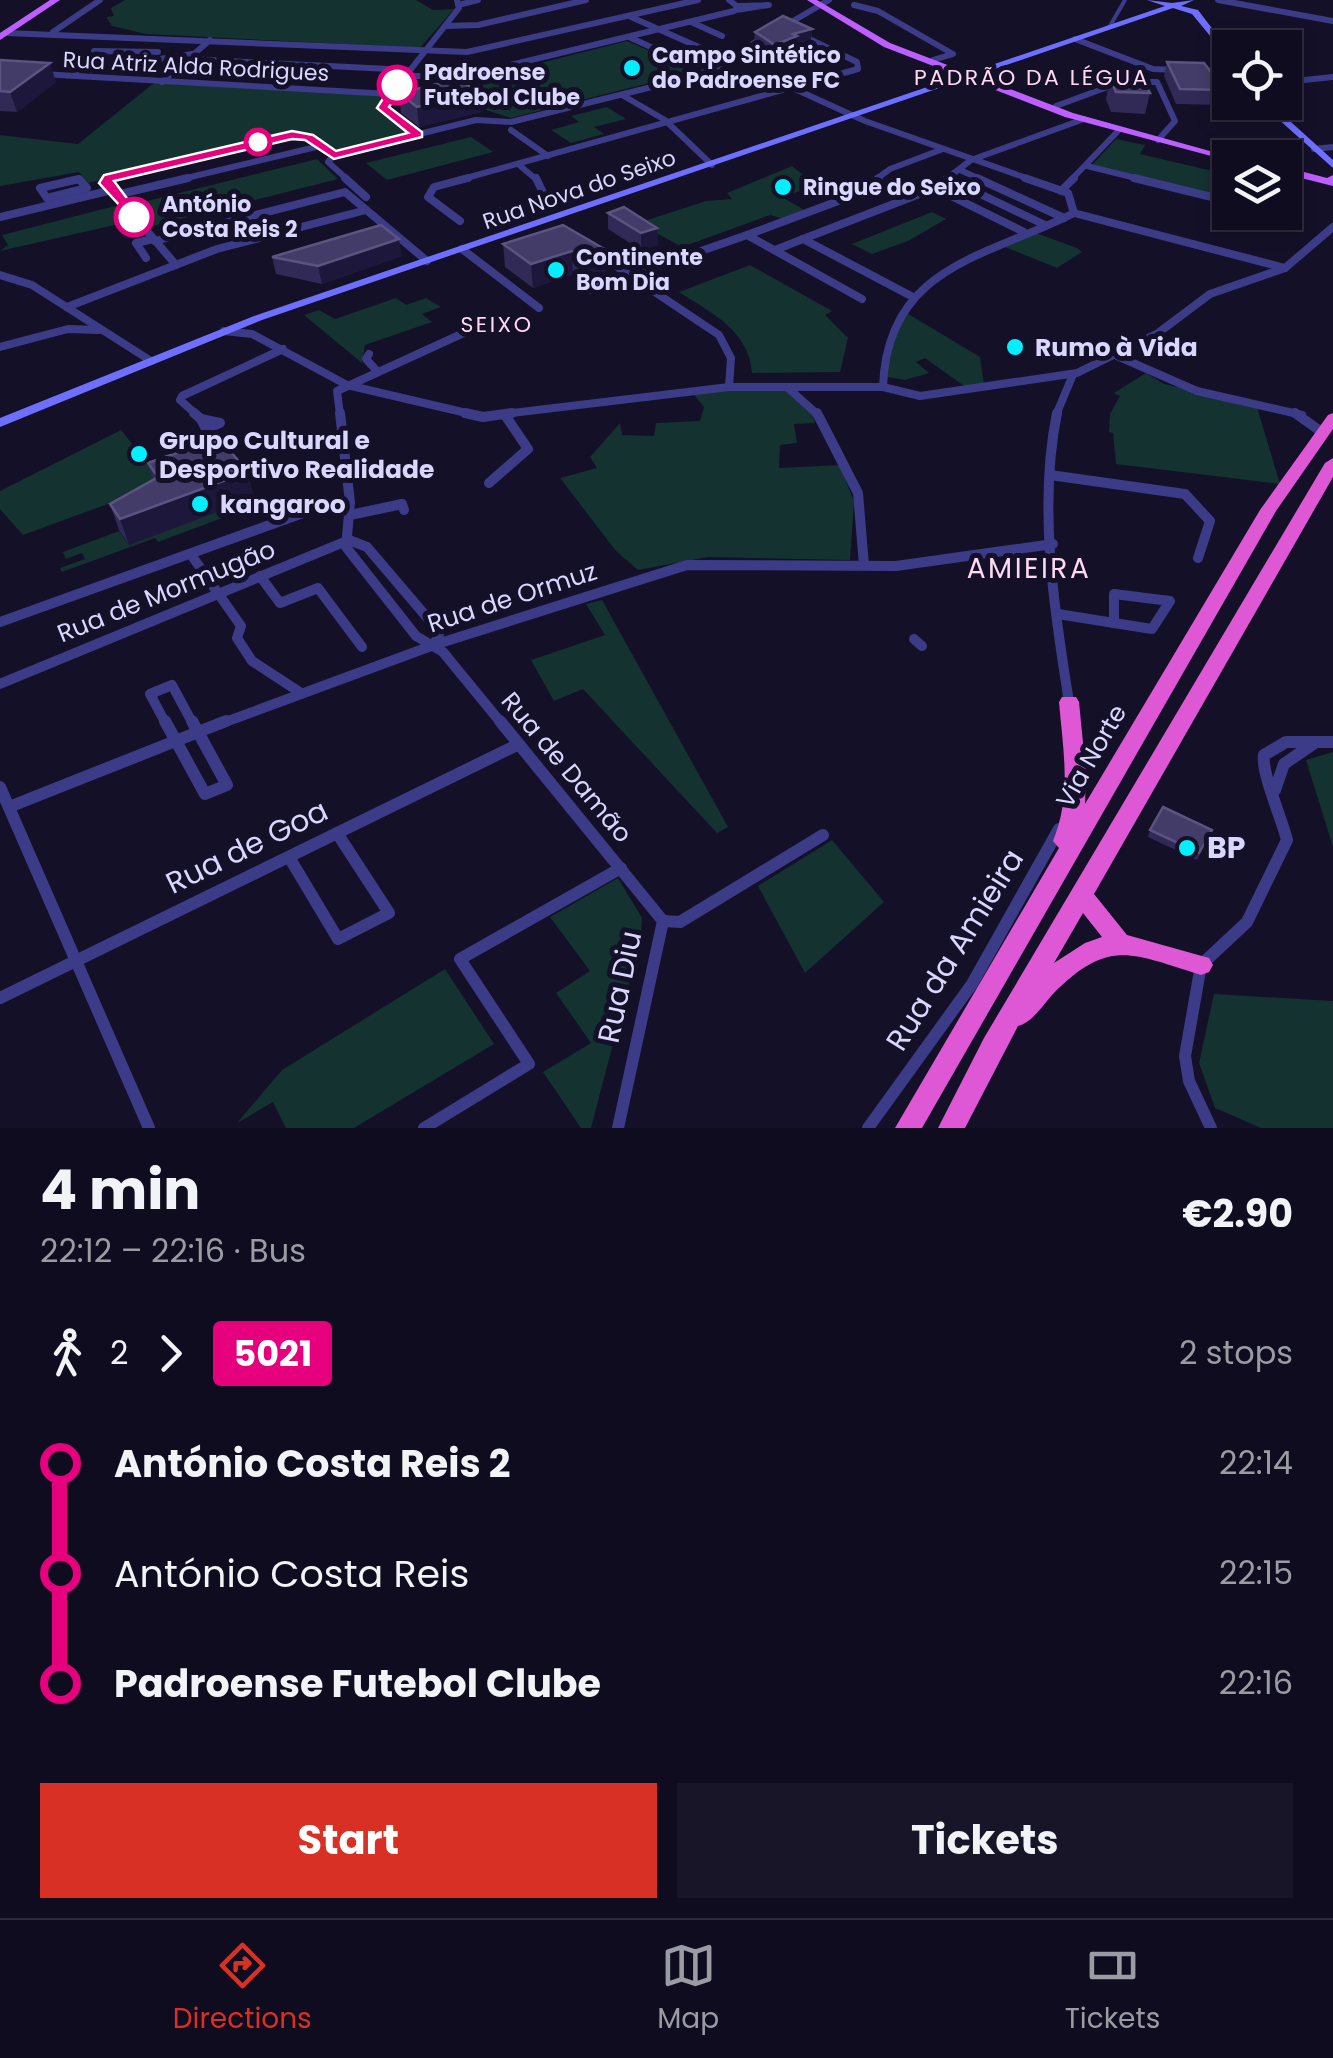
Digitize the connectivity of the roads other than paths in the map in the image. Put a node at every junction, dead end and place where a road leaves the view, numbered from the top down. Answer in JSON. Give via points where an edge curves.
{"nodes":[{"id":1,"x":38,"y":0,"type":"edge"},
{"id":2,"x":56,"y":0,"type":"edge"},
{"id":3,"x":100,"y":0,"type":"edge"},
{"id":4,"x":478,"y":0,"type":"edge"},
{"id":5,"x":586,"y":0,"type":"edge"},
{"id":6,"x":698,"y":0,"type":"edge"},
{"id":7,"x":730,"y":0,"type":"edge"},
{"id":8,"x":1125,"y":0,"type":"edge"},
{"id":9,"x":1151,"y":0,"type":"edge"},
{"id":10,"x":1190,"y":0,"type":"edge"},
{"id":11,"x":1218,"y":0,"type":"edge"},
{"id":12,"x":458,"y":2,"type":"edge"},
{"id":13,"x":821,"y":2,"type":"edge"},
{"id":14,"x":854,"y":4,"type":"dead end"},
{"id":15,"x":1175,"y":4,"type":"junction"},
{"id":16,"x":734,"y":9,"type":"junction"},
{"id":17,"x":630,"y":16,"type":"junction"},
{"id":18,"x":1333,"y":21,"type":"edge"},
{"id":19,"x":690,"y":22,"type":"junction"},
{"id":20,"x":445,"y":26,"type":"junction"},
{"id":21,"x":1110,"y":26,"type":"junction"},
{"id":22,"x":701,"y":27,"type":"junction"},
{"id":23,"x":784,"y":27,"type":"junction"},
{"id":24,"x":661,"y":30,"type":"junction"},
{"id":25,"x":2,"y":32,"type":"edge"},
{"id":26,"x":52,"y":33,"type":"junction"},
{"id":27,"x":1212,"y":34,"type":"edge"},
{"id":28,"x":722,"y":36,"type":"dead end"},
{"id":29,"x":630,"y":37,"type":"junction"},
{"id":30,"x":1075,"y":39,"type":"junction"},
{"id":31,"x":210,"y":40,"type":"junction"},
{"id":32,"x":94,"y":51,"type":"dead end"},
{"id":33,"x":425,"y":51,"type":"junction"},
{"id":34,"x":175,"y":53,"type":"junction"},
{"id":35,"x":190,"y":56,"type":"junction"},
{"id":36,"x":728,"y":60,"type":"junction"},
{"id":37,"x":933,"y":60,"type":"junction"},
{"id":38,"x":706,"y":62,"type":"dead end"},
{"id":39,"x":1212,"y":71,"type":"edge"},
{"id":40,"x":407,"y":73,"type":"junction"},
{"id":41,"x":40,"y":74,"type":"edge"},
{"id":42,"x":60,"y":76,"type":"junction"},
{"id":43,"x":973,"y":77,"type":"junction"},
{"id":44,"x":1333,"y":78,"type":"edge"},
{"id":45,"x":1302,"y":81,"type":"edge"},
{"id":46,"x":162,"y":82,"type":"junction"},
{"id":47,"x":638,"y":90,"type":"junction"},
{"id":48,"x":796,"y":90,"type":"junction"},
{"id":49,"x":390,"y":94,"type":"junction"},
{"id":50,"x":621,"y":95,"type":"junction"},
{"id":51,"x":632,"y":98,"type":"junction"},
{"id":52,"x":1056,"y":106,"type":"junction"},
{"id":53,"x":856,"y":117,"type":"junction"},
{"id":54,"x":1084,"y":119,"type":"junction"},
{"id":55,"x":1283,"y":120,"type":"edge"},
{"id":56,"x":666,"y":124,"type":"junction"},
{"id":57,"x":512,"y":130,"type":"dead end"},
{"id":58,"x":1118,"y":131,"type":"junction"},
{"id":59,"x":418,"y":134,"type":"junction"},
{"id":60,"x":1158,"y":140,"type":"junction"},
{"id":61,"x":320,"y":146,"type":"junction"},
{"id":62,"x":1333,"y":147,"type":"edge"},
{"id":63,"x":943,"y":149,"type":"junction"},
{"id":64,"x":1314,"y":149,"type":"junction"},
{"id":65,"x":1212,"y":154,"type":"edge"},
{"id":66,"x":334,"y":155,"type":"junction"},
{"id":67,"x":548,"y":156,"type":"junction"},
{"id":68,"x":972,"y":160,"type":"junction"},
{"id":69,"x":518,"y":164,"type":"junction"},
{"id":70,"x":712,"y":165,"type":"junction"},
{"id":71,"x":1333,"y":165,"type":"edge"},
{"id":72,"x":1087,"y":166,"type":"junction"},
{"id":73,"x":960,"y":170,"type":"junction"},
{"id":74,"x":1302,"y":174,"type":"edge"},
{"id":75,"x":949,"y":178,"type":"junction"},
{"id":76,"x":1330,"y":180,"type":"edge"},
{"id":77,"x":935,"y":188,"type":"junction"},
{"id":78,"x":1061,"y":190,"type":"junction"},
{"id":79,"x":114,"y":193,"type":"junction"},
{"id":80,"x":1212,"y":196,"type":"edge"},
{"id":81,"x":366,"y":197,"type":"dead end"},
{"id":82,"x":50,"y":201,"type":"junction"},
{"id":83,"x":366,"y":210,"type":"junction"},
{"id":84,"x":1074,"y":212,"type":"junction"},
{"id":85,"x":484,"y":216,"type":"dead end"},
{"id":86,"x":0,"y":217,"type":"edge"},
{"id":87,"x":1064,"y":218,"type":"junction"},
{"id":88,"x":460,"y":221,"type":"dead end"},
{"id":89,"x":1045,"y":225,"type":"junction"},
{"id":90,"x":1333,"y":227,"type":"edge"},
{"id":91,"x":1024,"y":232,"type":"junction"},
{"id":92,"x":747,"y":235,"type":"junction"},
{"id":93,"x":154,"y":240,"type":"junction"},
{"id":94,"x":803,"y":240,"type":"junction"},
{"id":95,"x":590,"y":248,"type":"edge"},
{"id":96,"x":462,"y":249,"type":"junction"},
{"id":97,"x":775,"y":250,"type":"junction"},
{"id":98,"x":146,"y":258,"type":"dead end"},
{"id":99,"x":426,"y":261,"type":"junction"},
{"id":100,"x":176,"y":265,"type":"junction"},
{"id":101,"x":1286,"y":268,"type":"junction"},
{"id":102,"x":0,"y":274,"type":"edge"},
{"id":103,"x":631,"y":275,"type":"junction"},
{"id":104,"x":589,"y":290,"type":"dead end"},
{"id":105,"x":862,"y":298,"type":"dead end"},
{"id":106,"x":913,"y":298,"type":"junction"},
{"id":107,"x":67,"y":307,"type":"junction"},
{"id":108,"x":539,"y":308,"type":"dead end"},
{"id":109,"x":82,"y":318,"type":"junction"},
{"id":110,"x":258,"y":318,"type":"junction"},
{"id":111,"x":68,"y":330,"type":"junction"},
{"id":112,"x":99,"y":330,"type":"junction"},
{"id":113,"x":223,"y":330,"type":"junction"},
{"id":114,"x":468,"y":331,"type":"dead end"},
{"id":115,"x":252,"y":334,"type":"junction"},
{"id":116,"x":0,"y":347,"type":"edge"},
{"id":117,"x":282,"y":349,"type":"junction"},
{"id":118,"x":369,"y":354,"type":"dead end"},
{"id":119,"x":1117,"y":356,"type":"junction"},
{"id":120,"x":151,"y":361,"type":"junction"},
{"id":121,"x":376,"y":370,"type":"junction"},
{"id":122,"x":1076,"y":373,"type":"junction"},
{"id":123,"x":364,"y":375,"type":"junction"},
{"id":124,"x":332,"y":378,"type":"junction"},
{"id":125,"x":1043,"y":380,"type":"junction"},
{"id":126,"x":348,"y":384,"type":"junction"},
{"id":127,"x":787,"y":386,"type":"junction"},
{"id":128,"x":883,"y":386,"type":"junction"},
{"id":129,"x":729,"y":387,"type":"junction"},
{"id":130,"x":1062,"y":387,"type":"junction"},
{"id":131,"x":506,"y":415,"type":"junction"},
{"id":132,"x":201,"y":419,"type":"dead end"},
{"id":133,"x":0,"y":423,"type":"edge"},
{"id":134,"x":1325,"y":427,"type":"edge"},
{"id":135,"x":1333,"y":464,"type":"edge"},
{"id":136,"x":1050,"y":474,"type":"junction"},
{"id":137,"x":489,"y":482,"type":"dead end"},
{"id":138,"x":404,"y":510,"type":"dead end"},
{"id":139,"x":303,"y":514,"type":"dead end"},
{"id":140,"x":350,"y":516,"type":"junction"},
{"id":141,"x":349,"y":540,"type":"junction"},
{"id":142,"x":1053,"y":544,"type":"junction"},
{"id":143,"x":192,"y":556,"type":"junction"},
{"id":144,"x":1198,"y":558,"type":"dead end"},
{"id":145,"x":864,"y":566,"type":"junction"},
{"id":146,"x":260,"y":576,"type":"junction"},
{"id":147,"x":220,"y":593,"type":"junction"},
{"id":148,"x":1058,"y":614,"type":"junction"},
{"id":149,"x":0,"y":622,"type":"edge"},
{"id":150,"x":1114,"y":623,"type":"junction"},
{"id":151,"x":434,"y":645,"type":"junction"},
{"id":152,"x":362,"y":647,"type":"dead end"},
{"id":153,"x":0,"y":684,"type":"edge"},
{"id":154,"x":301,"y":694,"type":"junction"},
{"id":155,"x":1070,"y":702,"type":"joint"},
{"id":156,"x":198,"y":731,"type":"junction"},
{"id":157,"x":176,"y":740,"type":"junction"},
{"id":158,"x":1333,"y":742,"type":"edge"},
{"id":159,"x":1314,"y":743,"type":"junction"},
{"id":160,"x":517,"y":745,"type":"junction"},
{"id":161,"x":0,"y":787,"type":"edge"},
{"id":162,"x":1077,"y":792,"type":"junction"},
{"id":163,"x":1275,"y":792,"type":"junction"},
{"id":164,"x":8,"y":808,"type":"junction"},
{"id":165,"x":338,"y":833,"type":"junction"},
{"id":166,"x":822,"y":835,"type":"dead end"},
{"id":167,"x":290,"y":857,"type":"junction"},
{"id":168,"x":621,"y":868,"type":"junction"},
{"id":169,"x":1082,"y":895,"type":"junction"},
{"id":170,"x":1040,"y":901,"type":"junction"},
{"id":171,"x":662,"y":921,"type":"junction"},
{"id":172,"x":1121,"y":944,"type":"junction"},
{"id":173,"x":77,"y":960,"type":"junction"},
{"id":174,"x":1201,"y":965,"type":"junction"},
{"id":175,"x":0,"y":998,"type":"edge"},
{"id":176,"x":992,"y":1046,"type":"junction"},
{"id":177,"x":909,"y":1125,"type":"edge"},
{"id":178,"x":150,"y":1128,"type":"edge"},
{"id":179,"x":424,"y":1128,"type":"edge"},
{"id":180,"x":618,"y":1128,"type":"edge"},
{"id":181,"x":868,"y":1128,"type":"edge"},
{"id":182,"x":951,"y":1128,"type":"edge"},
{"id":183,"x":1210,"y":1128,"type":"edge"}],
"edges":[{"from":1,"to":25,"type":"main road"},
{"from":2,"to":25,"type":"main road"},
{"from":3,"to":26,"type":"street"},
{"from":4,"to":12,"type":"street"},
{"from":5,"to":20,"type":"street","via":[[478,26]]},
{"from":6,"to":17,"type":"street"},
{"from":7,"to":16,"type":"street"},
{"from":8,"to":21,"type":"street"},
{"from":9,"to":15,"type":"main road"},
{"from":10,"to":15,"type":"main road","name":"Rua Nova do Seixo"},
{"from":11,"to":18,"type":"street"},
{"from":12,"to":20,"type":"street"},
{"from":13,"to":23,"type":"street"},
{"from":13,"to":37,"type":"main road"},
{"from":13,"to":43,"type":"main road","via":[[887,45]]},
{"from":14,"to":37,"type":"street","via":[[878,10],[952,54]]},
{"from":15,"to":21,"type":"main road","name":"Rua Nova do Seixo"},
{"from":15,"to":27,"type":"main road","via":[[1195,12]]},
{"from":16,"to":16,"type":"street","via":[[769,5]]},
{"from":16,"to":19,"type":"street"},
{"from":16,"to":22,"type":"street","via":[[732,19]]},
{"from":17,"to":24,"type":"street"},
{"from":17,"to":33,"type":"street","via":[[494,49]]},
{"from":19,"to":22,"type":"street"},
{"from":19,"to":24,"type":"street"},
{"from":20,"to":33,"type":"street"},
{"from":21,"to":30,"type":"main road","name":"Rua Nova do Seixo"},
{"from":22,"to":28,"type":"street"},
{"from":23,"to":36,"type":"street"},
{"from":23,"to":48,"type":"street","via":[[860,66]]},
{"from":24,"to":29,"type":"street"},
{"from":24,"to":36,"type":"street"},
{"from":25,"to":26,"type":"street"},
{"from":26,"to":31,"type":"street"},
{"from":29,"to":38,"type":"street","via":[[693,66]]},
{"from":29,"to":40,"type":"street","via":[[458,77]]},
{"from":30,"to":39,"type":"street","via":[[1152,69]]},
{"from":30,"to":43,"type":"main road","name":"Rua Nova do Seixo"},
{"from":31,"to":33,"type":"street"},
{"from":31,"to":35,"type":"street"},
{"from":32,"to":34,"type":"street"},
{"from":33,"to":40,"type":"street"},
{"from":34,"to":35,"type":"street"},
{"from":34,"to":42,"type":"street"},
{"from":35,"to":40,"type":"street"},
{"from":35,"to":46,"type":"street"},
{"from":36,"to":47,"type":"street","via":[[699,75]]},
{"from":37,"to":43,"type":"main road"},
{"from":40,"to":49,"type":"street"},
{"from":41,"to":42,"type":"street","name":"Rua Atriz Alda Rodrigues"},
{"from":42,"to":46,"type":"street","name":"Rua Atriz Alda Rodrigues"},
{"from":43,"to":52,"type":"main road"},
{"from":43,"to":53,"type":"main road","name":"Rua Nova do Seixo"},
{"from":43,"to":54,"type":"main road"},
{"from":44,"to":45,"type":"street"},
{"from":46,"to":49,"type":"street","name":"Rua Atriz Alda Rodrigues"},
{"from":47,"to":50,"type":"street"},
{"from":47,"to":51,"type":"street"},
{"from":48,"to":53,"type":"street"},
{"from":48,"to":56,"type":"street"},
{"from":49,"to":59,"type":"street","via":[[382,108]]},
{"from":50,"to":51,"type":"street"},
{"from":50,"to":59,"type":"street","via":[[512,122],[476,120]]},
{"from":51,"to":56,"type":"street"},
{"from":52,"to":54,"type":"main road"},
{"from":52,"to":60,"type":"street","via":[[1121,82],[1157,82],[1176,121]]},
{"from":53,"to":63,"type":"street"},
{"from":53,"to":70,"type":"main road","name":"Rua Nova do Seixo"},
{"from":54,"to":58,"type":"main road"},
{"from":54,"to":68,"type":"street"},
{"from":55,"to":64,"type":"main road"},
{"from":56,"to":67,"type":"street"},
{"from":56,"to":70,"type":"street"},
{"from":57,"to":67,"type":"street"},
{"from":58,"to":60,"type":"main road"},
{"from":58,"to":72,"type":"street"},
{"from":59,"to":66,"type":"street"},
{"from":60,"to":65,"type":"main road"},
{"from":61,"to":66,"type":"street"},
{"from":61,"to":79,"type":"street"},
{"from":61,"to":79,"type":"street","via":[[306,136],[289,136],[115,176],[106,181]]},
{"from":62,"to":64,"type":"street"},
{"from":63,"to":68,"type":"street"},
{"from":63,"to":92,"type":"street","via":[[893,167],[857,194]]},
{"from":64,"to":71,"type":"main road"},
{"from":66,"to":81,"type":"street","via":[[328,162]]},
{"from":67,"to":69,"type":"street"},
{"from":68,"to":73,"type":"street"},
{"from":68,"to":78,"type":"street"},
{"from":69,"to":85,"type":"street","via":[[535,176],[546,200]]},
{"from":69,"to":88,"type":"street","via":[[427,194]]},
{"from":70,"to":96,"type":"main road","name":"Rua Nova do Seixo"},
{"from":72,"to":78,"type":"street"},
{"from":72,"to":80,"type":"street"},
{"from":73,"to":75,"type":"street"},
{"from":73,"to":87,"type":"street"},
{"from":74,"to":76,"type":"main road"},
{"from":75,"to":77,"type":"street"},
{"from":75,"to":89,"type":"street"},
{"from":77,"to":91,"type":"street"},
{"from":77,"to":94,"type":"street"},
{"from":78,"to":84,"type":"street","via":[[1072,196]]},
{"from":79,"to":82,"type":"street"},
{"from":79,"to":93,"type":"street"},
{"from":82,"to":82,"type":"street","via":[[40,188],[79,179],[87,188]]},
{"from":82,"to":86,"type":"street"},
{"from":83,"to":93,"type":"street","via":[[345,192]]},
{"from":83,"to":99,"type":"street"},
{"from":83,"to":100,"type":"street"},
{"from":84,"to":87,"type":"street"},
{"from":84,"to":101,"type":"street"},
{"from":87,"to":89,"type":"street"},
{"from":89,"to":91,"type":"street"},
{"from":90,"to":101,"type":"street"},
{"from":91,"to":106,"type":"street","via":[[987,248]]},
{"from":92,"to":97,"type":"street"},
{"from":92,"to":103,"type":"street"},
{"from":93,"to":98,"type":"street","via":[[136,243]]},
{"from":93,"to":100,"type":"street"},
{"from":94,"to":97,"type":"street"},
{"from":94,"to":106,"type":"street"},
{"from":95,"to":103,"type":"street"},
{"from":96,"to":99,"type":"main road","name":"Rua Nova do Seixo"},
{"from":96,"to":108,"type":"street"},
{"from":97,"to":105,"type":"street"},
{"from":99,"to":110,"type":"main road","name":"Rua Nova do Seixo"},
{"from":100,"to":107,"type":"street"},
{"from":101,"to":119,"type":"street","via":[[1210,294]]},
{"from":102,"to":107,"type":"street","via":[[20,278]]},
{"from":103,"to":104,"type":"street"},
{"from":103,"to":129,"type":"street","via":[[719,335],[731,358]]},
{"from":106,"to":128,"type":"street","via":[[895,320],[882,362]]},
{"from":107,"to":109,"type":"street"},
{"from":109,"to":111,"type":"street"},
{"from":109,"to":112,"type":"street"},
{"from":110,"to":113,"type":"main road","name":"Rua Nova do Seixo"},
{"from":110,"to":115,"type":"street"},
{"from":111,"to":112,"type":"street"},
{"from":111,"to":116,"type":"street"},
{"from":112,"to":120,"type":"street"},
{"from":113,"to":115,"type":"street"},
{"from":113,"to":120,"type":"main road","name":"Rua Nova do Seixo"},
{"from":114,"to":121,"type":"street"},
{"from":115,"to":117,"type":"street"},
{"from":117,"to":124,"type":"street"},
{"from":117,"to":132,"type":"street","via":[[180,397]]},
{"from":118,"to":121,"type":"street","via":[[366,361]]},
{"from":119,"to":122,"type":"street"},
{"from":119,"to":134,"type":"street","via":[[1198,391],[1301,414]]},
{"from":120,"to":133,"type":"main road","name":"Rua Nova do Seixo"},
{"from":121,"to":123,"type":"street"},
{"from":122,"to":125,"type":"street"},
{"from":122,"to":130,"type":"street"},
{"from":123,"to":124,"type":"street"},
{"from":123,"to":126,"type":"street"},
{"from":124,"to":126,"type":"street"},
{"from":125,"to":128,"type":"street","via":[[920,396]]},
{"from":125,"to":130,"type":"street"},
{"from":126,"to":131,"type":"street","via":[[470,415]]},
{"from":126,"to":140,"type":"street","via":[[336,394]]},
{"from":127,"to":128,"type":"street"},
{"from":127,"to":129,"type":"street"},
{"from":127,"to":145,"type":"street","via":[[812,408],[847,466],[858,493]]},
{"from":129,"to":131,"type":"street"},
{"from":130,"to":136,"type":"street"},
{"from":131,"to":137,"type":"street","via":[[528,449]]},
{"from":134,"to":170,"type":"highway","name":"Via Norte","via":[[1268,510]]},
{"from":135,"to":169,"type":"highway"},
{"from":136,"to":142,"type":"street"},
{"from":136,"to":144,"type":"street","via":[[1185,494],[1210,521]]},
{"from":138,"to":140,"type":"street","via":[[402,504]]},
{"from":139,"to":143,"type":"street"},
{"from":140,"to":141,"type":"street"},
{"from":141,"to":146,"type":"street","name":"Rua de Mormugão"},
{"from":141,"to":151,"type":"street","name":"Rua de Damão","via":[[349,554],[416,636]]},
{"from":141,"to":151,"type":"street","name":"Rua de Damão","via":[[367,547],[436,628]]},
{"from":142,"to":145,"type":"street","name":"Rua de Ormuz","via":[[943,562]]},
{"from":142,"to":148,"type":"street"},
{"from":143,"to":147,"type":"street"},
{"from":143,"to":149,"type":"street"},
{"from":145,"to":151,"type":"street","name":"Rua de Ormuz","via":[[686,565]]},
{"from":146,"to":147,"type":"street","name":"Rua de Mormugão"},
{"from":146,"to":152,"type":"street","via":[[280,603],[318,588]]},
{"from":147,"to":153,"type":"street","name":"Rua de Mormugão"},
{"from":147,"to":154,"type":"street","via":[[252,661]]},
{"from":148,"to":150,"type":"street"},
{"from":148,"to":155,"type":"street"},
{"from":150,"to":150,"type":"street","via":[[1152,629],[1170,601],[1114,594]]},
{"from":151,"to":154,"type":"street","name":"Rua de Ormuz"},
{"from":151,"to":160,"type":"street","name":"Rua de Damão"},
{"from":154,"to":156,"type":"street","name":"Rua de Ormuz"},
{"from":155,"to":162,"type":"highway"},
{"from":156,"to":157,"type":"street","name":"Rua de Ormuz"},
{"from":156,"to":157,"type":"street","via":[[172,685],[150,694]]},
{"from":156,"to":157,"type":"street","via":[[227,785],[205,794]]},
{"from":157,"to":164,"type":"street","name":"Rua de Ormuz"},
{"from":158,"to":159,"type":"street"},
{"from":159,"to":163,"type":"street","via":[[1284,764]]},
{"from":159,"to":163,"type":"street","via":[[1286,742],[1264,755],[1262,766]]},
{"from":160,"to":165,"type":"street","name":"Rua de Goa"},
{"from":160,"to":168,"type":"street","name":"Rua de Damão"},
{"from":161,"to":164,"type":"street"},
{"from":162,"to":170,"type":"highway","via":[[1073,823]]},
{"from":162,"to":181,"type":"street","name":"Rua da Amieira","via":[[962,1000]]},
{"from":163,"to":174,"type":"street","via":[[1286,840],[1269,883],[1247,922]]},
{"from":164,"to":173,"type":"street"},
{"from":165,"to":167,"type":"street","name":"Rua de Goa"},
{"from":165,"to":167,"type":"street","via":[[388,913],[338,939]]},
{"from":166,"to":171,"type":"street","name":"Rua Diu","via":[[680,922]]},
{"from":167,"to":173,"type":"street","name":"Rua de Goa"},
{"from":168,"to":171,"type":"street","name":"Rua de Damão"},
{"from":168,"to":179,"type":"street","via":[[460,959],[529,1064]]},
{"from":169,"to":172,"type":"highway"},
{"from":169,"to":176,"type":"highway"},
{"from":170,"to":177,"type":"highway","name":"Via Norte"},
{"from":171,"to":180,"type":"street","name":"Rua Diu"},
{"from":172,"to":174,"type":"highway"},
{"from":172,"to":176,"type":"highway","via":[[1050,981]]},
{"from":173,"to":175,"type":"street","name":"Rua de Goa"},
{"from":173,"to":178,"type":"street"},
{"from":174,"to":183,"type":"street","via":[[1185,1056]]},
{"from":176,"to":182,"type":"highway"}]}
